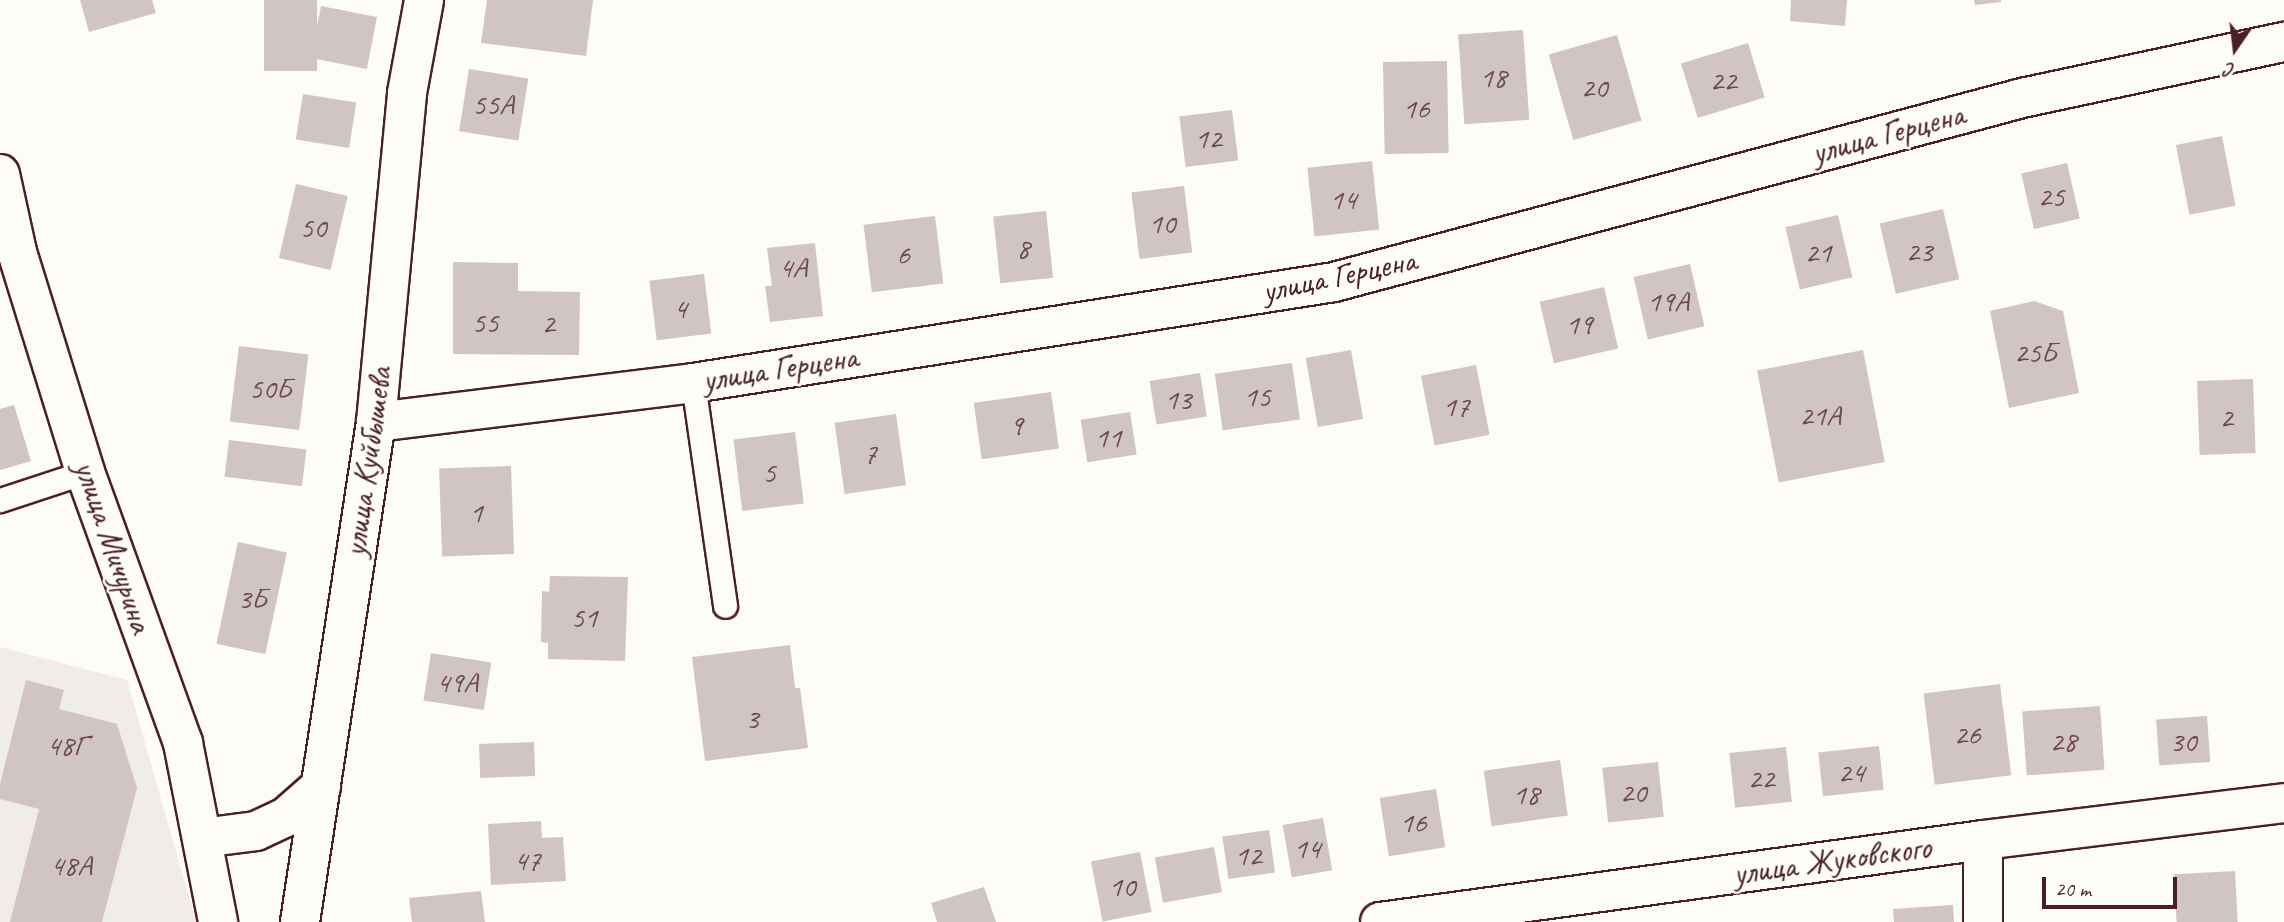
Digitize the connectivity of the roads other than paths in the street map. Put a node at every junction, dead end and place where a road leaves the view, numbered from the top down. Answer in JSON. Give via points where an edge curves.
{"nodes":[{"id":1,"x":424,"y":0,"type":"edge"},
{"id":2,"x":2284,"y":41,"type":"edge"},
{"id":3,"x":0,"y":174,"type":"edge"},
{"id":4,"x":8,"y":255,"type":"edge"},
{"id":5,"x":693,"y":383,"type":"junction"},
{"id":6,"x":376,"y":422,"type":"junction"},
{"id":7,"x":85,"y":472,"type":"junction"},
{"id":8,"x":0,"y":500,"type":"edge"},
{"id":9,"x":725,"y":606,"type":"dead end"},
{"id":10,"x":321,"y":786,"type":"junction"},
{"id":11,"x":2284,"y":803,"type":"edge"},
{"id":12,"x":202,"y":838,"type":"junction"},
{"id":13,"x":1983,"y":840,"type":"junction"},
{"id":14,"x":218,"y":922,"type":"edge"},
{"id":15,"x":300,"y":922,"type":"edge"},
{"id":16,"x":1380,"y":922,"type":"edge"},
{"id":17,"x":1983,"y":922,"type":"edge"}],
"edges":[{"from":1,"to":6,"type":"street","name":"улица Куйбышева","via":[[407,93]]},
{"from":2,"to":5,"type":"street","name":"улица Герцена","via":[[2022,98],[1334,282]]},
{"from":3,"to":4,"type":"street","name":"улица Мичурина"},
{"from":4,"to":7,"type":"street","name":"улица Мичурина"},
{"from":5,"to":6,"type":"street","name":"улица Герцена"},
{"from":5,"to":9,"type":"lane"},
{"from":6,"to":10,"type":"street","name":"улица Куйбышева"},
{"from":7,"to":8,"type":"lane"},
{"from":7,"to":12,"type":"street","name":"улица Мичурина","via":[[183,743]]},
{"from":10,"to":12,"type":"street","via":[[286,817],[256,831]]},
{"from":10,"to":15,"type":"street","name":"улица Куйбышева"},
{"from":11,"to":13,"type":"street","name":"улица Жуковского"},
{"from":12,"to":14,"type":"street","name":"улица Мичурина"},
{"from":13,"to":16,"type":"street","name":"улица Жуковского"},
{"from":13,"to":17,"type":"street"}]}
